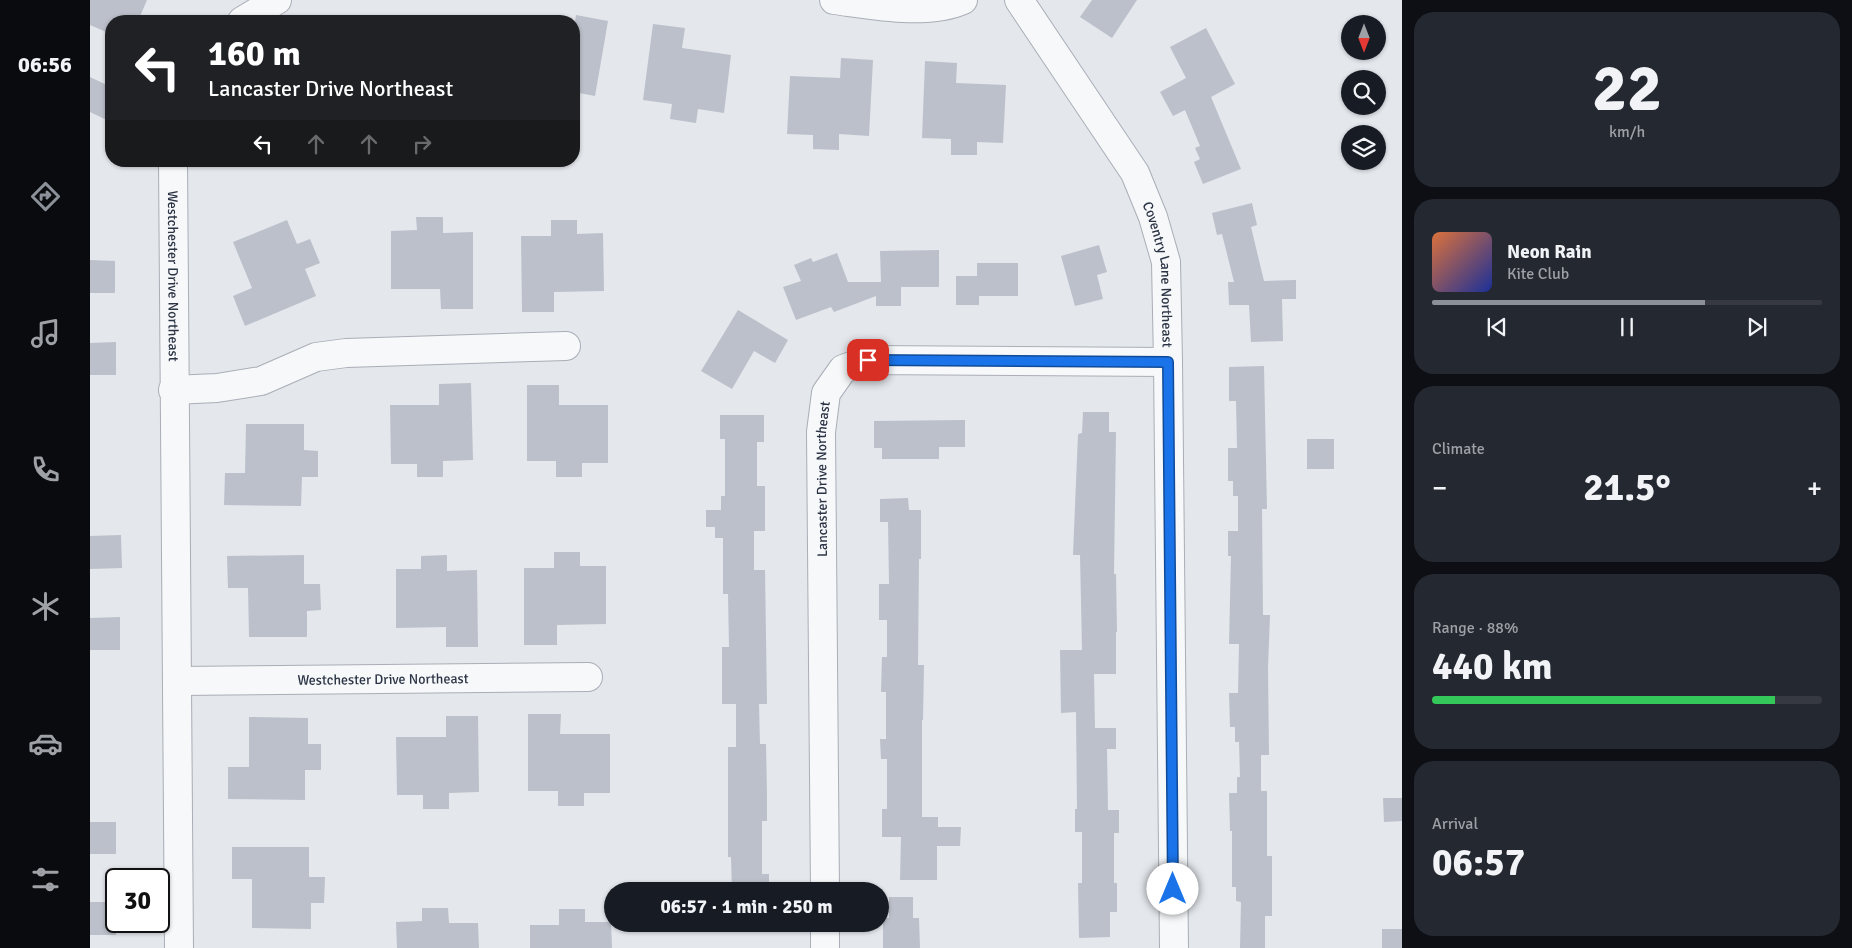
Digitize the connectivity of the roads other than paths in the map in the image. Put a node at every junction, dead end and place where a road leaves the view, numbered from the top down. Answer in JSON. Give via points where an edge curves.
{"nodes":[{"id":1,"x":277,"y":0,"type":"edge"},
{"id":2,"x":834,"y":0,"type":"edge"},
{"id":3,"x":963,"y":0,"type":"edge"},
{"id":4,"x":1019,"y":0,"type":"edge"},
{"id":5,"x":252,"y":15,"type":"edge"},
{"id":6,"x":173,"y":167,"type":"edge"},
{"id":7,"x":566,"y":346,"type":"dead end"},
{"id":8,"x":1168,"y":362,"type":"junction"},
{"id":9,"x":173,"y":390,"type":"junction"},
{"id":10,"x":588,"y":677,"type":"dead end"},
{"id":11,"x":178,"y":681,"type":"junction"},
{"id":12,"x":825,"y":882,"type":"edge"},
{"id":13,"x":825,"y":932,"type":"edge"},
{"id":14,"x":179,"y":948,"type":"edge"},
{"id":15,"x":825,"y":948,"type":"edge"},
{"id":16,"x":1174,"y":948,"type":"edge"}],
"edges":[{"from":1,"to":5,"type":"street"},
{"from":2,"to":3,"type":"street","via":[[901,9],[952,5]]},
{"from":4,"to":8,"type":"street","name":"Coventry Lane Northeast","via":[[1135,173],[1153,216],[1166,262]]},
{"from":6,"to":9,"type":"street","name":"Westchester Drive Northeast"},
{"from":7,"to":9,"type":"street","via":[[346,352],[316,357],[261,381]]},
{"from":8,"to":12,"type":"street","name":"Lancaster Drive Northeast","via":[[868,360],[843,369],[826,393],[821,432]]},
{"from":8,"to":16,"type":"street","name":"Coventry Lane Northeast"},
{"from":9,"to":11,"type":"street","name":"Westchester Drive Northeast"},
{"from":10,"to":11,"type":"street","name":"Westchester Drive Northeast"},
{"from":11,"to":14,"type":"street","name":"Westchester Drive Northeast"},
{"from":13,"to":15,"type":"street"}]}
